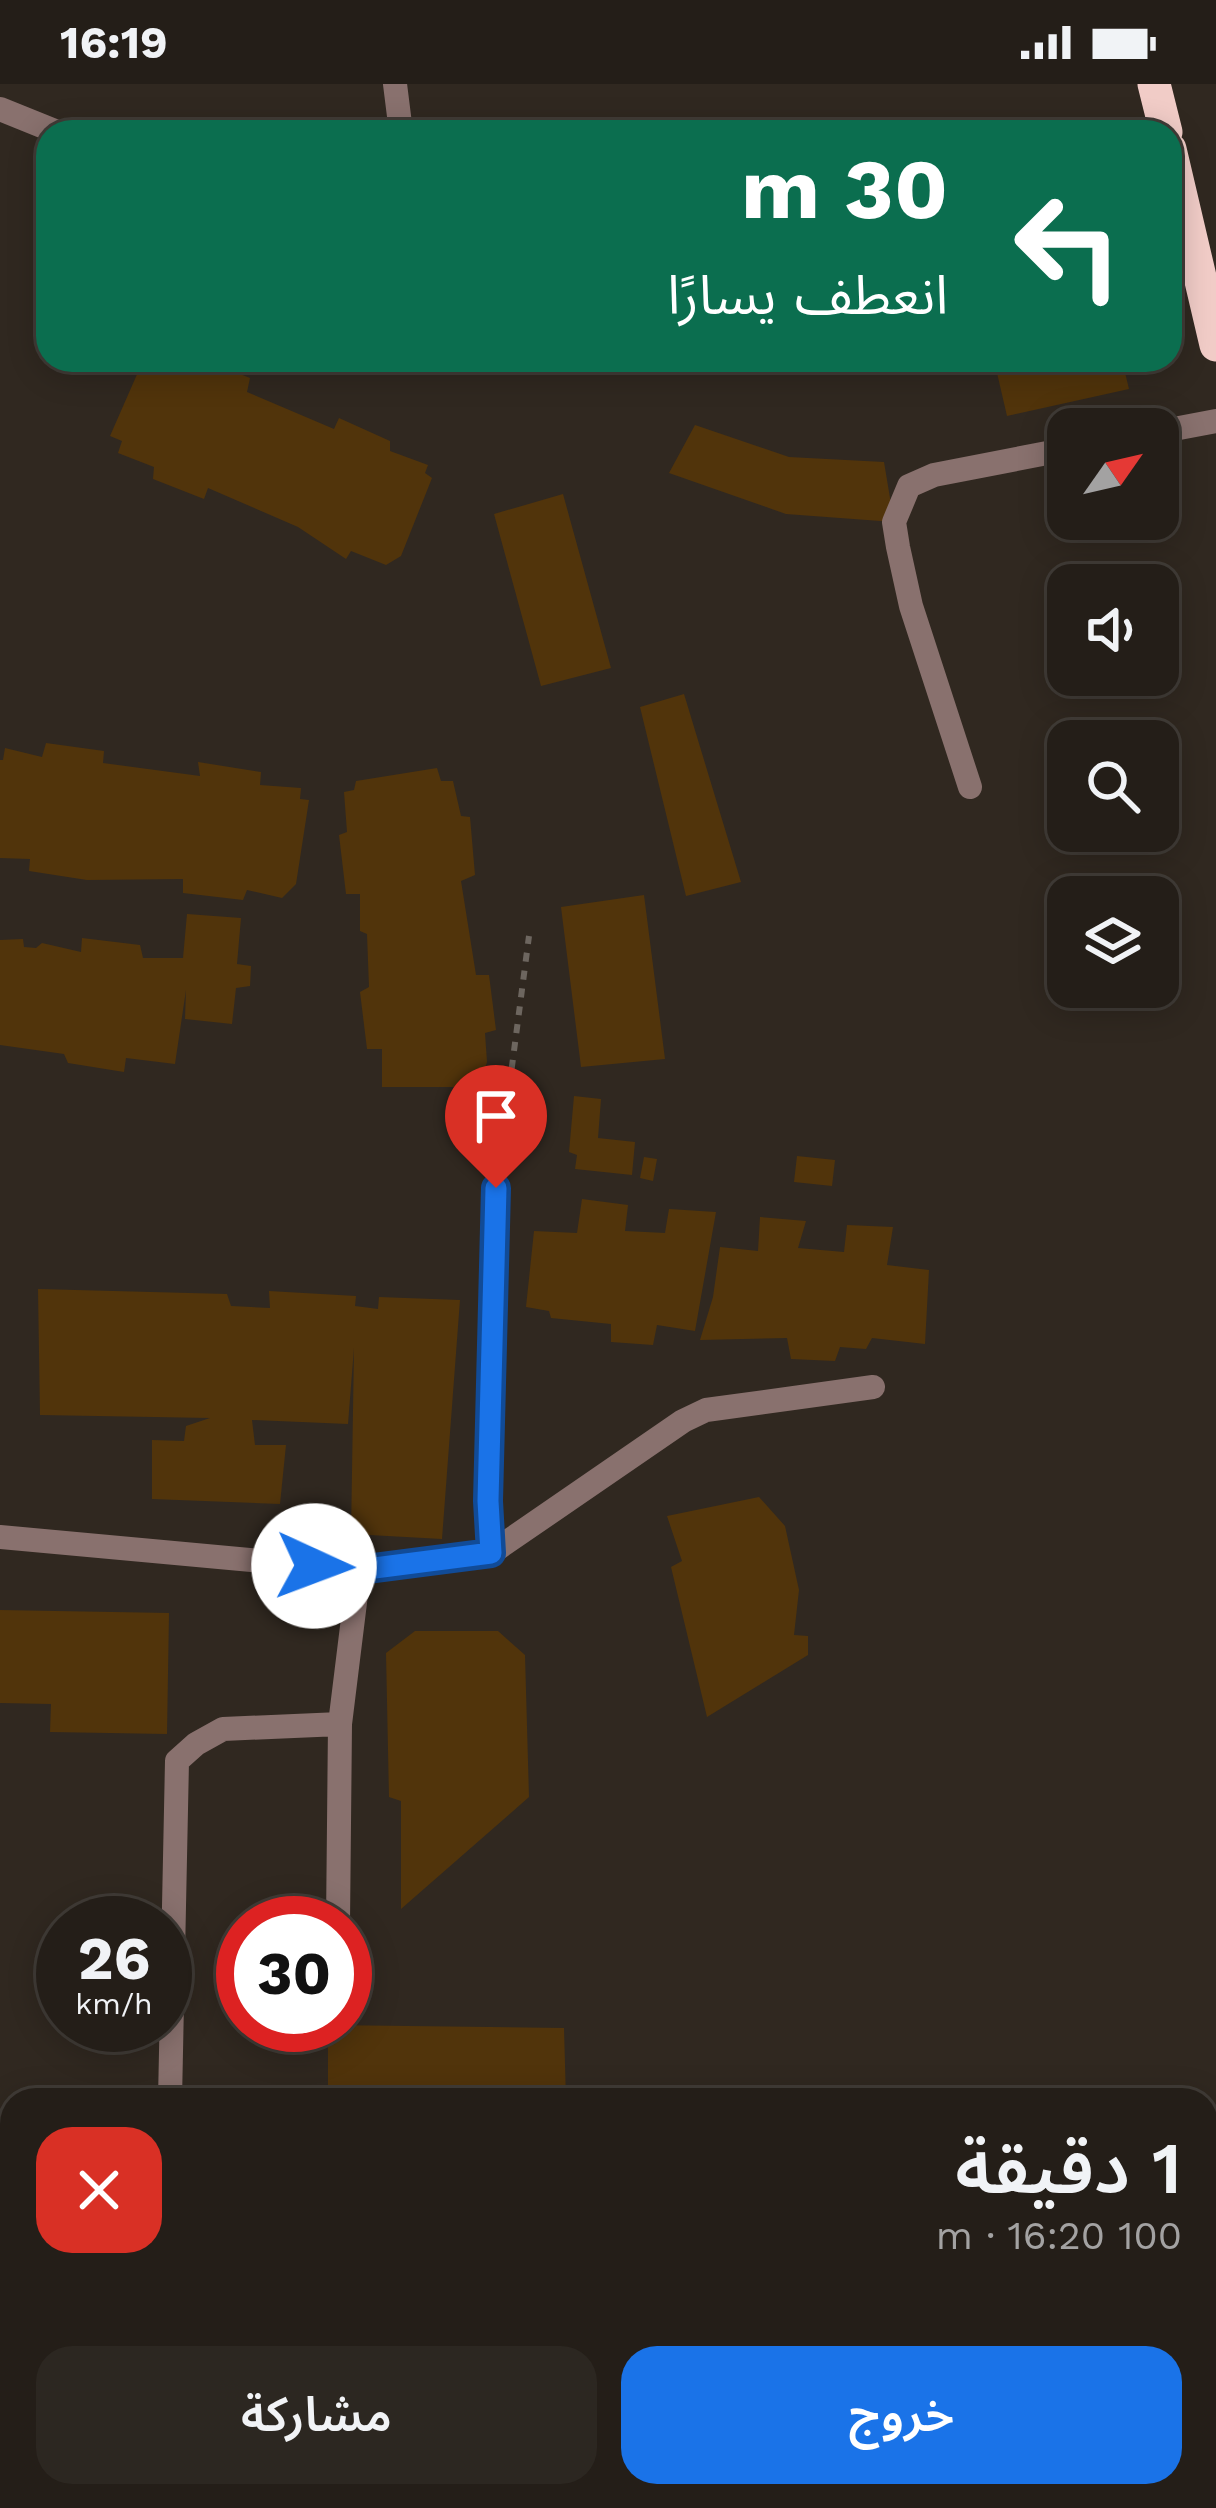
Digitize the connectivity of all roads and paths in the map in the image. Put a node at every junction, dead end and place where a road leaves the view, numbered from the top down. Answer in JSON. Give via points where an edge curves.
{"nodes":[{"id":1,"x":395,"y":84,"type":"edge"},
{"id":2,"x":1154,"y":84,"type":"edge"},
{"id":3,"x":0,"y":109,"type":"edge"},
{"id":4,"x":400,"y":120,"type":"edge"},
{"id":5,"x":1163,"y":120,"type":"edge"},
{"id":6,"x":36,"y":124,"type":"edge"},
{"id":7,"x":1182,"y":200,"type":"edge"},
{"id":8,"x":1216,"y":344,"type":"edge"},
{"id":9,"x":1216,"y":421,"type":"edge"},
{"id":10,"x":1179,"y":428,"type":"edge"},
{"id":11,"x":1047,"y":453,"type":"edge"},
{"id":12,"x":970,"y":788,"type":"dead end"},
{"id":13,"x":529,"y":936,"type":"dead end"},
{"id":14,"x":496,"y":1188,"type":"joint"},
{"id":15,"x":873,"y":1387,"type":"dead end"},
{"id":16,"x":0,"y":1538,"type":"edge"},
{"id":17,"x":491,"y":1553,"type":"junction"},
{"id":18,"x":359,"y":1570,"type":"junction"},
{"id":19,"x":340,"y":1724,"type":"junction"},
{"id":20,"x":338,"y":1896,"type":"edge"},
{"id":21,"x":170,"y":2088,"type":"edge"}],
"edges":[{"from":1,"to":4,"type":"street"},
{"from":2,"to":5,"type":"highway"},
{"from":3,"to":6,"type":"street"},
{"from":7,"to":8,"type":"highway"},
{"from":9,"to":10,"type":"street"},
{"from":11,"to":12,"type":"street","via":[[909,486],[894,522],[911,606]]},
{"from":13,"to":14,"type":"path"},
{"from":14,"to":17,"type":"street"},
{"from":15,"to":17,"type":"street","via":[[706,1409]]},
{"from":16,"to":18,"type":"street"},
{"from":17,"to":18,"type":"street"},
{"from":18,"to":19,"type":"street"},
{"from":19,"to":20,"type":"street"},
{"from":19,"to":21,"type":"street","via":[[224,1730],[177,1761]]}]}
